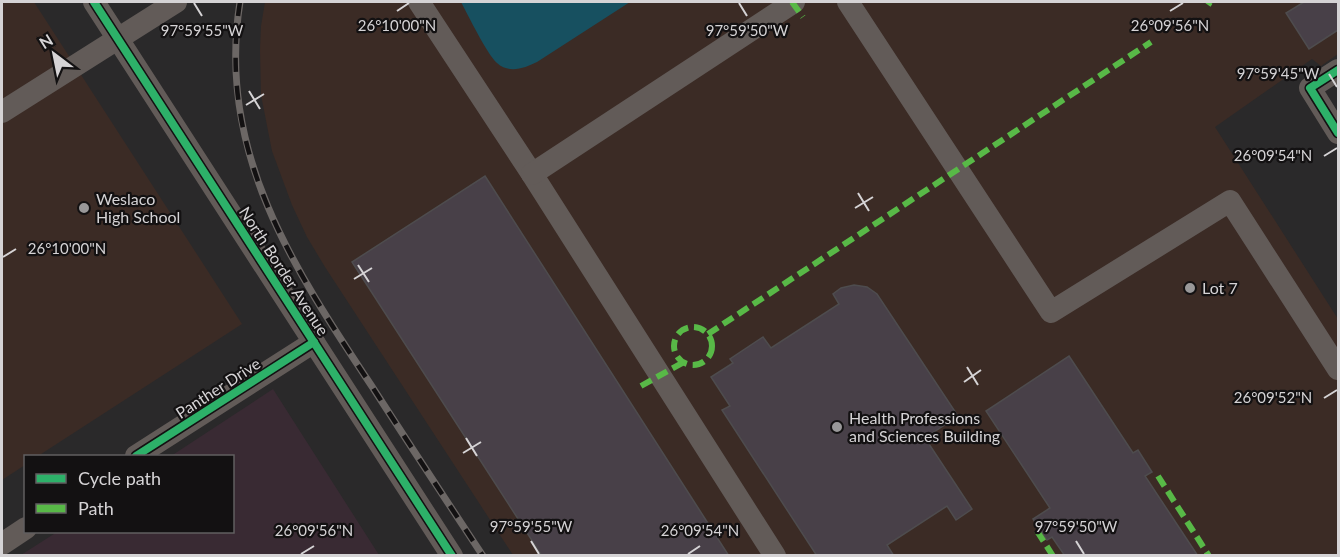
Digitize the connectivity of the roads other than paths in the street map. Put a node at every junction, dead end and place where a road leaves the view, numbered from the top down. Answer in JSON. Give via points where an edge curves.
{"nodes":[{"id":1,"x":94,"y":2,"type":"edge"},
{"id":2,"x":176,"y":2,"type":"edge"},
{"id":3,"x":419,"y":2,"type":"edge"},
{"id":4,"x":794,"y":2,"type":"edge"},
{"id":5,"x":848,"y":2,"type":"edge"},
{"id":6,"x":118,"y":40,"type":"junction"},
{"id":7,"x":1338,"y":70,"type":"edge"},
{"id":8,"x":2,"y":112,"type":"edge"},
{"id":9,"x":1338,"y":133,"type":"edge"},
{"id":10,"x":532,"y":174,"type":"junction"},
{"id":11,"x":314,"y":342,"type":"junction"},
{"id":12,"x":1338,"y":369,"type":"edge"},
{"id":13,"x":138,"y":455,"type":"edge"},
{"id":14,"x":24,"y":529,"type":"edge"},
{"id":15,"x":2,"y":544,"type":"edge"},
{"id":16,"x":452,"y":555,"type":"edge"},
{"id":17,"x":775,"y":555,"type":"edge"}],
"edges":[{"from":1,"to":6,"type":"street","name":"North Border Avenue"},
{"from":2,"to":6,"type":"street"},
{"from":3,"to":10,"type":"street"},
{"from":4,"to":10,"type":"street"},
{"from":5,"to":12,"type":"street","via":[[1051,312],[1230,201]]},
{"from":6,"to":8,"type":"street"},
{"from":6,"to":11,"type":"street","name":"North Border Avenue"},
{"from":7,"to":9,"type":"street","via":[[1310,88]]},
{"from":10,"to":17,"type":"street"},
{"from":11,"to":13,"type":"street","name":"Panther Drive"},
{"from":11,"to":16,"type":"street","name":"North Border Avenue"},
{"from":14,"to":15,"type":"street"}]}
